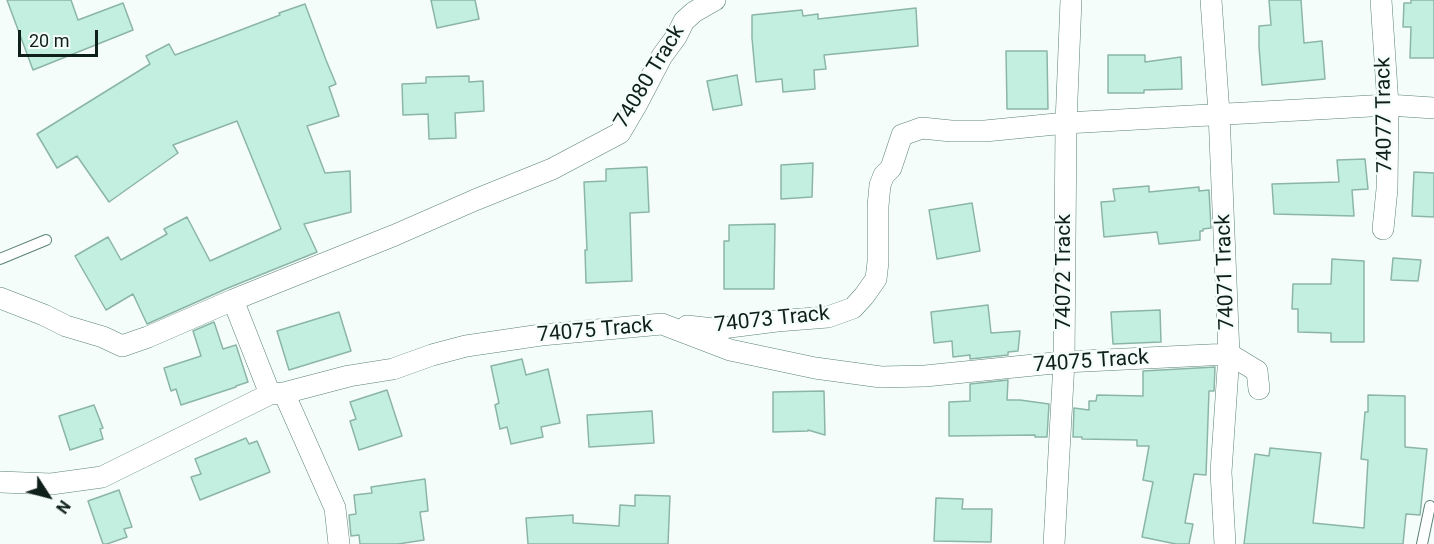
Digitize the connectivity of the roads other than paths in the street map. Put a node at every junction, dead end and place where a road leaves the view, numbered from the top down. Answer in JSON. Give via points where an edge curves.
{"nodes":[{"id":1,"x":715,"y":0,"type":"edge"},
{"id":2,"x":1071,"y":0,"type":"edge"},
{"id":3,"x":1210,"y":0,"type":"edge"},
{"id":4,"x":1381,"y":0,"type":"edge"},
{"id":5,"x":1388,"y":105,"type":"junction"},
{"id":6,"x":1434,"y":108,"type":"edge"},
{"id":7,"x":1219,"y":113,"type":"junction"},
{"id":8,"x":1066,"y":123,"type":"junction"},
{"id":9,"x":1383,"y":229,"type":"dead end"},
{"id":10,"x":46,"y":240,"type":"dead end"},
{"id":11,"x":0,"y":259,"type":"edge"},
{"id":12,"x":0,"y":298,"type":"edge"},
{"id":13,"x":233,"y":300,"type":"junction"},
{"id":14,"x":662,"y":324,"type":"junction"},
{"id":15,"x":1229,"y":354,"type":"junction"},
{"id":16,"x":1064,"y":362,"type":"junction"},
{"id":17,"x":1259,"y":389,"type":"dead end"},
{"id":18,"x":277,"y":393,"type":"junction"},
{"id":19,"x":0,"y":482,"type":"edge"},
{"id":20,"x":1430,"y":506,"type":"dead end"},
{"id":21,"x":339,"y":544,"type":"edge"},
{"id":22,"x":1054,"y":544,"type":"edge"},
{"id":23,"x":1225,"y":544,"type":"edge"},
{"id":24,"x":1422,"y":544,"type":"edge"}],
"edges":[{"from":1,"to":13,"type":"street","name":"74080 Track","via":[[684,21],[620,133],[552,169]]},
{"from":2,"to":8,"type":"street","name":"74072 Track"},
{"from":3,"to":7,"type":"street","name":"74071 Track"},
{"from":4,"to":5,"type":"street","name":"74077 Track"},
{"from":5,"to":6,"type":"street","name":"74073 Track"},
{"from":5,"to":7,"type":"street","name":"74073 Track"},
{"from":5,"to":9,"type":"street","name":"74077 Track"},
{"from":7,"to":8,"type":"street","name":"74073 Track"},
{"from":7,"to":15,"type":"street","name":"74071 Track"},
{"from":8,"to":14,"type":"street","name":"74073 Track","via":[[985,131],[922,128],[902,135],[891,168],[880,185],[876,279],[853,308],[828,317],[714,329]]},
{"from":8,"to":16,"type":"street","name":"74072 Track"},
{"from":10,"to":11,"type":"lane"},
{"from":12,"to":13,"type":"street","name":"74080 Track","via":[[122,346]]},
{"from":13,"to":18,"type":"street"},
{"from":14,"to":16,"type":"street","name":"74075 Track","via":[[730,350],[881,377]]},
{"from":14,"to":18,"type":"street","name":"74075 Track","via":[[465,346],[393,369]]},
{"from":15,"to":16,"type":"street","name":"74075 Track"},
{"from":15,"to":17,"type":"street","via":[[1257,370]]},
{"from":15,"to":23,"type":"street","name":"74071 Track","via":[[1221,472]]},
{"from":16,"to":22,"type":"street","name":"74072 Track"},
{"from":18,"to":19,"type":"street","name":"74075 Track","via":[[102,477],[51,484]]},
{"from":18,"to":21,"type":"street","via":[[335,508]]},
{"from":20,"to":24,"type":"lane"}]}
